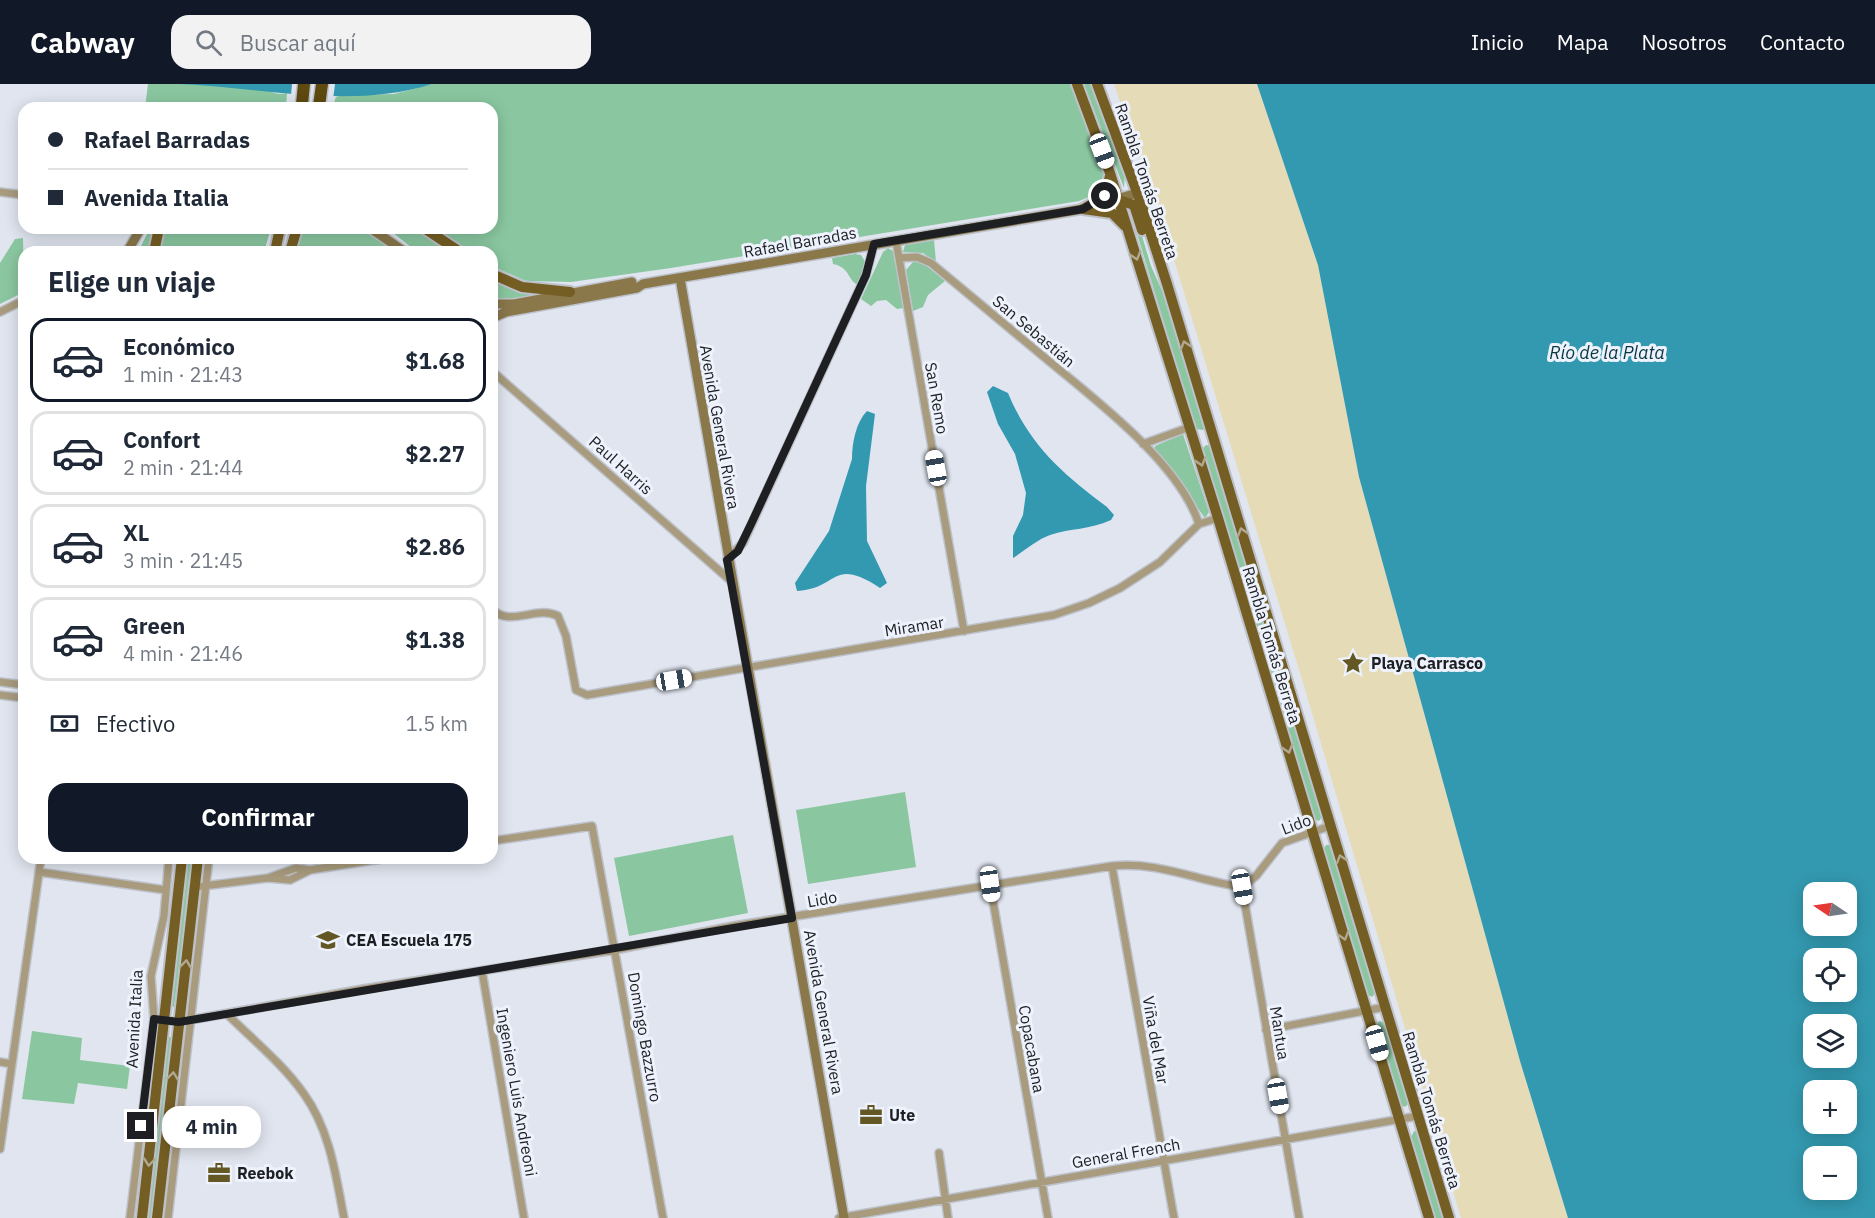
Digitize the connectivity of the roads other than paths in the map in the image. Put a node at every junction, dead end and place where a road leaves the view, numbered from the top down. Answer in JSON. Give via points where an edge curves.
{"nodes":[{"id":1,"x":304,"y":84,"type":"edge"},
{"id":2,"x":322,"y":84,"type":"edge"},
{"id":3,"x":1077,"y":84,"type":"edge"},
{"id":4,"x":1097,"y":84,"type":"edge"},
{"id":5,"x":302,"y":102,"type":"edge"},
{"id":6,"x":320,"y":102,"type":"edge"},
{"id":7,"x":1110,"y":173,"type":"junction"},
{"id":8,"x":0,"y":192,"type":"edge"},
{"id":9,"x":1137,"y":193,"type":"junction"},
{"id":10,"x":18,"y":194,"type":"edge"},
{"id":11,"x":1119,"y":200,"type":"junction"},
{"id":12,"x":1083,"y":209,"type":"junction"},
{"id":13,"x":1128,"y":230,"type":"junction"},
{"id":14,"x":379,"y":234,"type":"edge"},
{"id":15,"x":388,"y":234,"type":"edge"},
{"id":16,"x":433,"y":234,"type":"edge"},
{"id":17,"x":896,"y":241,"type":"junction"},
{"id":18,"x":874,"y":244,"type":"junction"},
{"id":19,"x":396,"y":246,"type":"edge"},
{"id":20,"x":405,"y":246,"type":"edge"},
{"id":21,"x":451,"y":246,"type":"edge"},
{"id":22,"x":899,"y":258,"type":"junction"},
{"id":23,"x":498,"y":277,"type":"edge"},
{"id":24,"x":680,"y":278,"type":"junction"},
{"id":25,"x":643,"y":284,"type":"junction"},
{"id":26,"x":1167,"y":284,"type":"junction"},
{"id":27,"x":570,"y":292,"type":"junction"},
{"id":28,"x":18,"y":303,"type":"edge"},
{"id":29,"x":498,"y":304,"type":"edge"},
{"id":30,"x":0,"y":312,"type":"edge"},
{"id":31,"x":498,"y":315,"type":"edge"},
{"id":32,"x":498,"y":376,"type":"edge"},
{"id":33,"x":1190,"y":428,"type":"junction"},
{"id":34,"x":1213,"y":435,"type":"junction"},
{"id":35,"x":1194,"y":441,"type":"junction"},
{"id":36,"x":1143,"y":444,"type":"junction"},
{"id":37,"x":1218,"y":518,"type":"junction"},
{"id":38,"x":1199,"y":524,"type":"junction"},
{"id":39,"x":727,"y":560,"type":"junction"},
{"id":40,"x":731,"y":581,"type":"junction"},
{"id":41,"x":498,"y":612,"type":"edge"},
{"id":42,"x":964,"y":631,"type":"junction"},
{"id":43,"x":747,"y":667,"type":"junction"},
{"id":44,"x":0,"y":682,"type":"edge"},
{"id":45,"x":18,"y":684,"type":"edge"},
{"id":46,"x":0,"y":695,"type":"edge"},
{"id":47,"x":18,"y":697,"type":"edge"},
{"id":48,"x":1330,"y":826,"type":"junction"},
{"id":49,"x":1312,"y":832,"type":"junction"},
{"id":50,"x":498,"y":841,"type":"edge"},
{"id":51,"x":40,"y":864,"type":"edge"},
{"id":52,"x":168,"y":864,"type":"edge"},
{"id":53,"x":181,"y":864,"type":"edge"},
{"id":54,"x":197,"y":864,"type":"edge"},
{"id":55,"x":209,"y":864,"type":"edge"},
{"id":56,"x":349,"y":864,"type":"edge"},
{"id":57,"x":1112,"y":866,"type":"junction"},
{"id":58,"x":39,"y":872,"type":"junction"},
{"id":59,"x":990,"y":884,"type":"junction"},
{"id":60,"x":195,"y":887,"type":"junction"},
{"id":61,"x":1242,"y":887,"type":"junction"},
{"id":62,"x":207,"y":888,"type":"junction"},
{"id":63,"x":166,"y":890,"type":"junction"},
{"id":64,"x":792,"y":918,"type":"junction"},
{"id":65,"x":615,"y":950,"type":"junction"},
{"id":66,"x":482,"y":971,"type":"junction"},
{"id":67,"x":1385,"y":1007,"type":"junction"},
{"id":68,"x":1368,"y":1011,"type":"junction"},
{"id":69,"x":227,"y":1014,"type":"junction"},
{"id":70,"x":159,"y":1020,"type":"junction"},
{"id":71,"x":191,"y":1020,"type":"junction"},
{"id":72,"x":179,"y":1022,"type":"junction"},
{"id":73,"x":1266,"y":1030,"type":"junction"},
{"id":74,"x":0,"y":1062,"type":"edge"},
{"id":75,"x":12,"y":1064,"type":"junction"},
{"id":76,"x":1418,"y":1116,"type":"junction"},
{"id":77,"x":1400,"y":1120,"type":"junction"},
{"id":78,"x":1285,"y":1140,"type":"junction"},
{"id":79,"x":0,"y":1149,"type":"edge"},
{"id":80,"x":939,"y":1153,"type":"dead end"},
{"id":81,"x":1163,"y":1161,"type":"junction"},
{"id":82,"x":1041,"y":1182,"type":"junction"},
{"id":83,"x":944,"y":1198,"type":"junction"},
{"id":84,"x":130,"y":1218,"type":"edge"},
{"id":85,"x":142,"y":1218,"type":"edge"},
{"id":86,"x":157,"y":1218,"type":"edge"},
{"id":87,"x":168,"y":1218,"type":"edge"},
{"id":88,"x":344,"y":1218,"type":"edge"},
{"id":89,"x":524,"y":1218,"type":"edge"},
{"id":90,"x":663,"y":1218,"type":"edge"},
{"id":91,"x":843,"y":1218,"type":"edge"},
{"id":92,"x":948,"y":1218,"type":"edge"},
{"id":93,"x":1048,"y":1218,"type":"edge"},
{"id":94,"x":1174,"y":1218,"type":"edge"},
{"id":95,"x":1299,"y":1218,"type":"edge"},
{"id":96,"x":1430,"y":1218,"type":"edge"},
{"id":97,"x":1449,"y":1218,"type":"edge"}],
"edges":[{"from":1,"to":5,"type":"highway"},
{"from":2,"to":6,"type":"highway"},
{"from":3,"to":7,"type":"main road","name":"Rambla Tomás Berreta"},
{"from":4,"to":9,"type":"main road","name":"Rambla Tomás Berreta"},
{"from":7,"to":11,"type":"main road","name":"Rambla Tomás Berreta"},
{"from":7,"to":12,"type":"main road","via":[[1105,196]]},
{"from":8,"to":10,"type":"street"},
{"from":9,"to":11,"type":"main road","name":"Rafael Barradas"},
{"from":9,"to":26,"type":"main road","name":"Rambla Tomás Berreta"},
{"from":11,"to":12,"type":"main road","name":"Rafael Barradas"},
{"from":11,"to":13,"type":"main road","name":"Rambla Tomás Berreta"},
{"from":11,"to":26,"type":"main road","via":[[1134,205],[1153,261]]},
{"from":12,"to":13,"type":"main road","via":[[1112,213]]},
{"from":12,"to":17,"type":"main road","name":"Rafael Barradas"},
{"from":13,"to":33,"type":"main road","name":"Rambla Tomás Berreta","one_way":true},
{"from":14,"to":19,"type":"main road"},
{"from":15,"to":20,"type":"main road"},
{"from":16,"to":21,"type":"main road"},
{"from":17,"to":18,"type":"main road","name":"Rafael Barradas"},
{"from":17,"to":22,"type":"street","name":"San Remo"},
{"from":18,"to":24,"type":"main road","name":"Rafael Barradas"},
{"from":18,"to":39,"type":"street","via":[[866,275],[743,543]]},
{"from":22,"to":36,"type":"street","name":"San Sebastián","via":[[917,257],[931,263],[1095,399]]},
{"from":22,"to":42,"type":"street","name":"San Remo"},
{"from":23,"to":27,"type":"main road","via":[[522,287]]},
{"from":24,"to":25,"type":"main road","name":"Rafael Barradas"},
{"from":24,"to":39,"type":"main road","name":"Avenida General Rivera"},
{"from":25,"to":27,"type":"main road","name":"Rafael Barradas"},
{"from":25,"to":31,"type":"main road","name":"Rafael Barradas"},
{"from":34,"to":26,"type":"main road","name":"Rambla Tomás Berreta","one_way":true},
{"from":27,"to":29,"type":"main road","name":"Rafael Barradas"},
{"from":28,"to":30,"type":"street"},
{"from":32,"to":40,"type":"street","name":"Paul Harris"},
{"from":33,"to":35,"type":"main road","name":"Rambla Tomás Berreta"},
{"from":33,"to":36,"type":"street"},
{"from":34,"to":35,"type":"main road"},
{"from":48,"to":34,"type":"main road","name":"Rambla Tomás Berreta","one_way":true},
{"from":35,"to":37,"type":"main road","name":"Rambla Tomás Berreta","one_way":true},
{"from":36,"to":38,"type":"street","name":"San Sebastián","via":[[1186,498]]},
{"from":37,"to":38,"type":"street","name":"Miramar"},
{"from":37,"to":49,"type":"main road","name":"Rambla Tomás Berreta","one_way":true},
{"from":38,"to":42,"type":"street","name":"Miramar","via":[[1160,562],[1109,595],[1054,615]]},
{"from":39,"to":40,"type":"main road","name":"Avenida General Rivera"},
{"from":40,"to":43,"type":"main road","name":"Avenida General Rivera"},
{"from":41,"to":43,"type":"street","name":"Miramar","via":[[506,617],[545,612],[558,616],[566,636],[576,690],[587,695]]},
{"from":42,"to":43,"type":"street","name":"Miramar"},
{"from":43,"to":64,"type":"main road","name":"Avenida General Rivera"},
{"from":44,"to":45,"type":"street"},
{"from":46,"to":47,"type":"street"},
{"from":48,"to":49,"type":"street","name":"Lido"},
{"from":67,"to":48,"type":"main road","name":"Rambla Tomás Berreta","one_way":true},
{"from":49,"to":61,"type":"street","name":"Lido","via":[[1277,847],[1256,876]]},
{"from":49,"to":68,"type":"main road","name":"Rambla Tomás Berreta","one_way":true},
{"from":50,"to":65,"type":"street","name":"Domingo Bazzurro","via":[[592,826]]},
{"from":51,"to":58,"type":"street"},
{"from":52,"to":63,"type":"street","name":"Avenida Italia"},
{"from":53,"to":70,"type":"main road","name":"Avenida Italia"},
{"from":54,"to":60,"type":"main road"},
{"from":55,"to":62,"type":"street"},
{"from":56,"to":62,"type":"street","via":[[310,870],[290,880],[268,878]]},
{"from":57,"to":59,"type":"street","name":"Lido"},
{"from":57,"to":61,"type":"street","name":"Lido","via":[[1146,865]]},
{"from":57,"to":81,"type":"street","name":"Viña del Mar"},
{"from":58,"to":63,"type":"street"},
{"from":58,"to":75,"type":"street"},
{"from":59,"to":64,"type":"street","name":"Lido"},
{"from":59,"to":82,"type":"street","name":"Copacabana"},
{"from":60,"to":62,"type":"street"},
{"from":72,"to":60,"type":"main road","one_way":true},
{"from":61,"to":73,"type":"street","name":"Mantua"},
{"from":62,"to":71,"type":"street"},
{"from":63,"to":70,"type":"street","name":"Avenida Italia","via":[[151,976]]},
{"from":64,"to":65,"type":"street","name":"Lido"},
{"from":64,"to":91,"type":"main road","name":"Avenida General Rivera"},
{"from":65,"to":66,"type":"street","name":"Lido"},
{"from":65,"to":90,"type":"street","name":"Domingo Bazzurro"},
{"from":66,"to":69,"type":"street","name":"Lido"},
{"from":66,"to":89,"type":"street","name":"Ingeniero Luis Andreoni"},
{"from":67,"to":68,"type":"street"},
{"from":67,"to":76,"type":"main road","name":"Rambla Tomás Berreta"},
{"from":68,"to":73,"type":"street"},
{"from":68,"to":77,"type":"main road","name":"Rambla Tomás Berreta"},
{"from":69,"to":71,"type":"street","name":"Lido"},
{"from":69,"to":88,"type":"street","via":[[305,1095],[325,1135]]},
{"from":70,"to":72,"type":"street","name":"Lido"},
{"from":70,"to":84,"type":"street","name":"Avenida Italia"},
{"from":70,"to":85,"type":"main road","name":"Avenida Italia","one_way":true},
{"from":71,"to":72,"type":"street","name":"Lido"},
{"from":71,"to":87,"type":"street"},
{"from":86,"to":72,"type":"main road","one_way":true},
{"from":73,"to":78,"type":"street","name":"Mantua"},
{"from":74,"to":75,"type":"street"},
{"from":75,"to":79,"type":"street"},
{"from":76,"to":77,"type":"street","name":"General French"},
{"from":76,"to":97,"type":"main road","name":"Rambla Tomás Berreta"},
{"from":77,"to":78,"type":"street","name":"General French"},
{"from":77,"to":96,"type":"main road","name":"Rambla Tomás Berreta"},
{"from":78,"to":81,"type":"street","name":"General French"},
{"from":78,"to":95,"type":"street","name":"Mantua"},
{"from":80,"to":83,"type":"street"},
{"from":81,"to":82,"type":"street","name":"General French"},
{"from":81,"to":94,"type":"street","name":"Viña del Mar"},
{"from":82,"to":83,"type":"street","name":"General French"},
{"from":82,"to":93,"type":"street","name":"Copacabana"},
{"from":83,"to":91,"type":"street","name":"General French"},
{"from":83,"to":92,"type":"street"}]}
